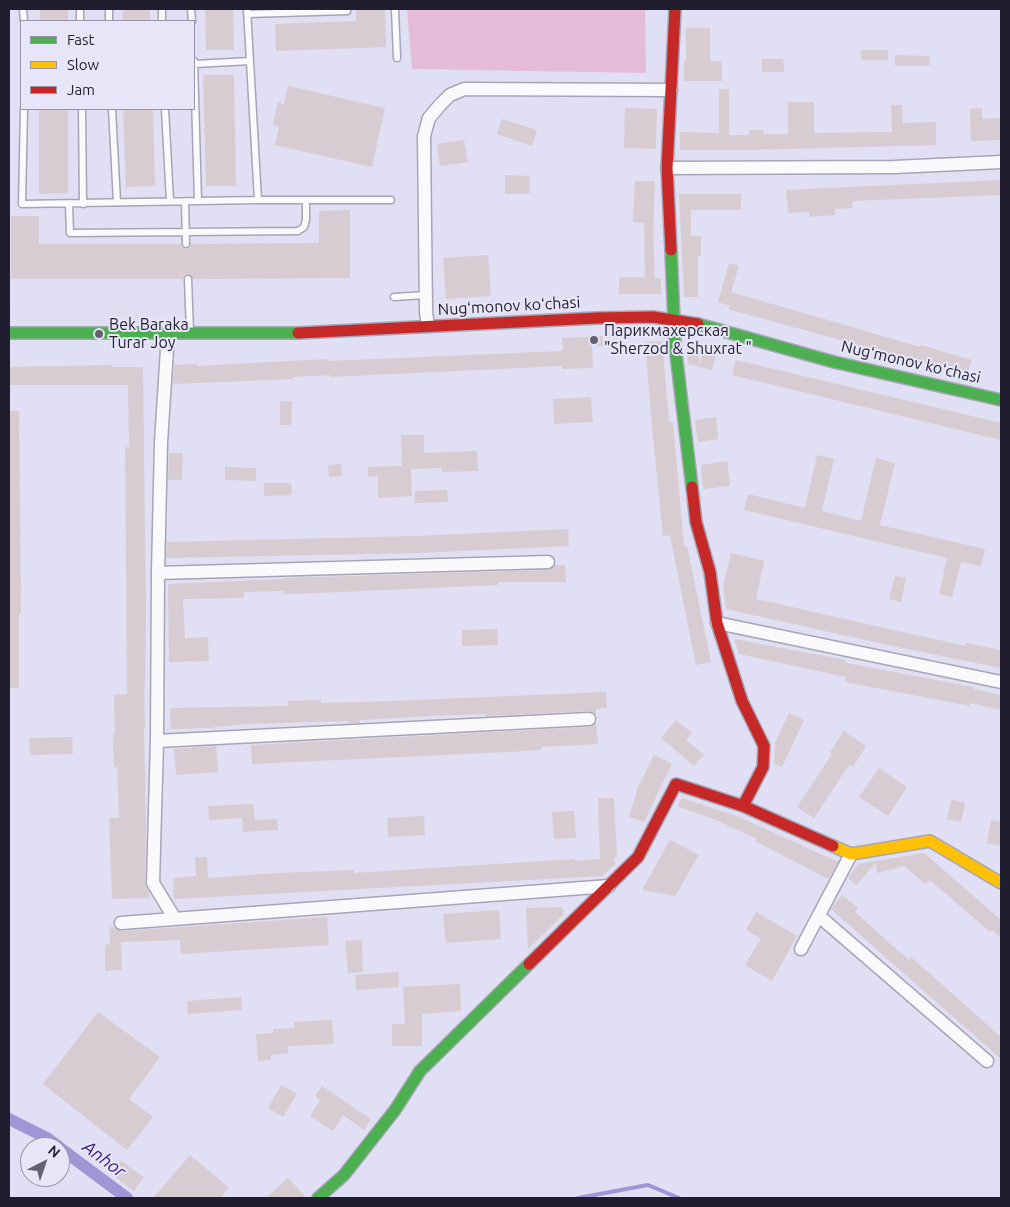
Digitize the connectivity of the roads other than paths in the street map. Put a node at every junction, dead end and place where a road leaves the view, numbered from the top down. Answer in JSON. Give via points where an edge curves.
{"nodes":[{"id":1,"x":347,"y":9,"type":"edge"},
{"id":2,"x":395,"y":9,"type":"edge"},
{"id":3,"x":675,"y":9,"type":"edge"},
{"id":4,"x":247,"y":11,"type":"edge"},
{"id":5,"x":397,"y":58,"type":"dead end"},
{"id":6,"x":250,"y":61,"type":"junction"},
{"id":7,"x":195,"y":63,"type":"edge"},
{"id":8,"x":671,"y":90,"type":"junction"},
{"id":9,"x":195,"y":98,"type":"edge"},
{"id":10,"x":24,"y":110,"type":"edge"},
{"id":11,"x":82,"y":110,"type":"edge"},
{"id":12,"x":112,"y":110,"type":"edge"},
{"id":13,"x":165,"y":110,"type":"edge"},
{"id":14,"x":1001,"y":162,"type":"edge"},
{"id":15,"x":667,"y":168,"type":"junction"},
{"id":16,"x":258,"y":200,"type":"junction"},
{"id":17,"x":306,"y":200,"type":"junction"},
{"id":18,"x":391,"y":200,"type":"dead end"},
{"id":19,"x":170,"y":201,"type":"junction"},
{"id":20,"x":185,"y":201,"type":"junction"},
{"id":21,"x":198,"y":201,"type":"junction"},
{"id":22,"x":117,"y":202,"type":"junction"},
{"id":23,"x":69,"y":204,"type":"junction"},
{"id":24,"x":84,"y":204,"type":"junction"},
{"id":25,"x":186,"y":232,"type":"junction"},
{"id":26,"x":186,"y":244,"type":"dead end"},
{"id":27,"x":188,"y":279,"type":"dead end"},
{"id":28,"x":426,"y":295,"type":"junction"},
{"id":29,"x":394,"y":297,"type":"dead end"},
{"id":30,"x":673,"y":319,"type":"junction"},
{"id":31,"x":428,"y":326,"type":"junction"},
{"id":32,"x":9,"y":333,"type":"edge"},
{"id":33,"x":168,"y":334,"type":"junction"},
{"id":34,"x":190,"y":334,"type":"junction"},
{"id":35,"x":1001,"y":400,"type":"edge"},
{"id":36,"x":548,"y":562,"type":"dead end"},
{"id":37,"x":158,"y":573,"type":"junction"},
{"id":38,"x":717,"y":622,"type":"junction"},
{"id":39,"x":1001,"y":682,"type":"edge"},
{"id":40,"x":589,"y":719,"type":"dead end"},
{"id":41,"x":157,"y":741,"type":"junction"},
{"id":42,"x":743,"y":806,"type":"junction"},
{"id":43,"x":851,"y":854,"type":"junction"},
{"id":44,"x":1001,"y":884,"type":"edge"},
{"id":45,"x":609,"y":886,"type":"junction"},
{"id":46,"x":819,"y":916,"type":"junction"},
{"id":47,"x":175,"y":919,"type":"junction"},
{"id":48,"x":121,"y":923,"type":"dead end"},
{"id":49,"x":801,"y":949,"type":"dead end"},
{"id":50,"x":987,"y":1061,"type":"dead end"},
{"id":51,"x":318,"y":1198,"type":"edge"}],
"edges":[{"from":1,"to":4,"type":"lane"},
{"from":2,"to":5,"type":"lane"},
{"from":3,"to":8,"type":"street"},
{"from":4,"to":6,"type":"lane"},
{"from":6,"to":7,"type":"lane"},
{"from":6,"to":16,"type":"lane"},
{"from":8,"to":15,"type":"street"},
{"from":8,"to":28,"type":"street","via":[[464,89],[450,95],[429,118],[424,136]]},
{"from":9,"to":21,"type":"lane"},
{"from":10,"to":23,"type":"lane","via":[[22,204]]},
{"from":11,"to":24,"type":"lane"},
{"from":12,"to":22,"type":"lane"},
{"from":13,"to":19,"type":"lane"},
{"from":14,"to":15,"type":"street","via":[[894,167]]},
{"from":15,"to":30,"type":"street"},
{"from":16,"to":17,"type":"lane"},
{"from":16,"to":21,"type":"lane"},
{"from":17,"to":18,"type":"lane"},
{"from":17,"to":25,"type":"lane","via":[[306,220],[298,231]]},
{"from":19,"to":20,"type":"lane"},
{"from":19,"to":22,"type":"lane"},
{"from":20,"to":21,"type":"lane"},
{"from":20,"to":25,"type":"lane"},
{"from":22,"to":24,"type":"lane"},
{"from":23,"to":24,"type":"lane"},
{"from":23,"to":25,"type":"lane","via":[[70,233]]},
{"from":25,"to":26,"type":"lane"},
{"from":27,"to":34,"type":"lane"},
{"from":28,"to":29,"type":"lane"},
{"from":28,"to":31,"type":"street"},
{"from":30,"to":31,"type":"street","name":"Nugʻmonov koʻchasi","via":[[625,317]]},
{"from":30,"to":35,"type":"street","name":"Nugʻmonov koʻchasi","via":[[834,362]]},
{"from":30,"to":38,"type":"street","via":[[696,522],[710,572]]},
{"from":31,"to":34,"type":"street","name":"Nugʻmonov koʻchasi","via":[[302,333]]},
{"from":32,"to":33,"type":"street","name":"Nugʻmonov koʻchasi"},
{"from":33,"to":34,"type":"street","name":"Nugʻmonov koʻchasi"},
{"from":33,"to":37,"type":"street"},
{"from":36,"to":37,"type":"street"},
{"from":37,"to":41,"type":"street"},
{"from":38,"to":39,"type":"street"},
{"from":38,"to":42,"type":"street","via":[[742,701],[764,746],[763,767]]},
{"from":40,"to":41,"type":"street"},
{"from":41,"to":47,"type":"street","via":[[153,883]]},
{"from":42,"to":43,"type":"street"},
{"from":42,"to":45,"type":"street","via":[[676,784],[638,857]]},
{"from":43,"to":44,"type":"street","via":[[930,841]]},
{"from":43,"to":46,"type":"street"},
{"from":45,"to":47,"type":"street"},
{"from":45,"to":51,"type":"street","via":[[420,1071],[395,1110],[344,1175]]},
{"from":46,"to":49,"type":"street"},
{"from":46,"to":50,"type":"street"},
{"from":47,"to":48,"type":"street"}]}
